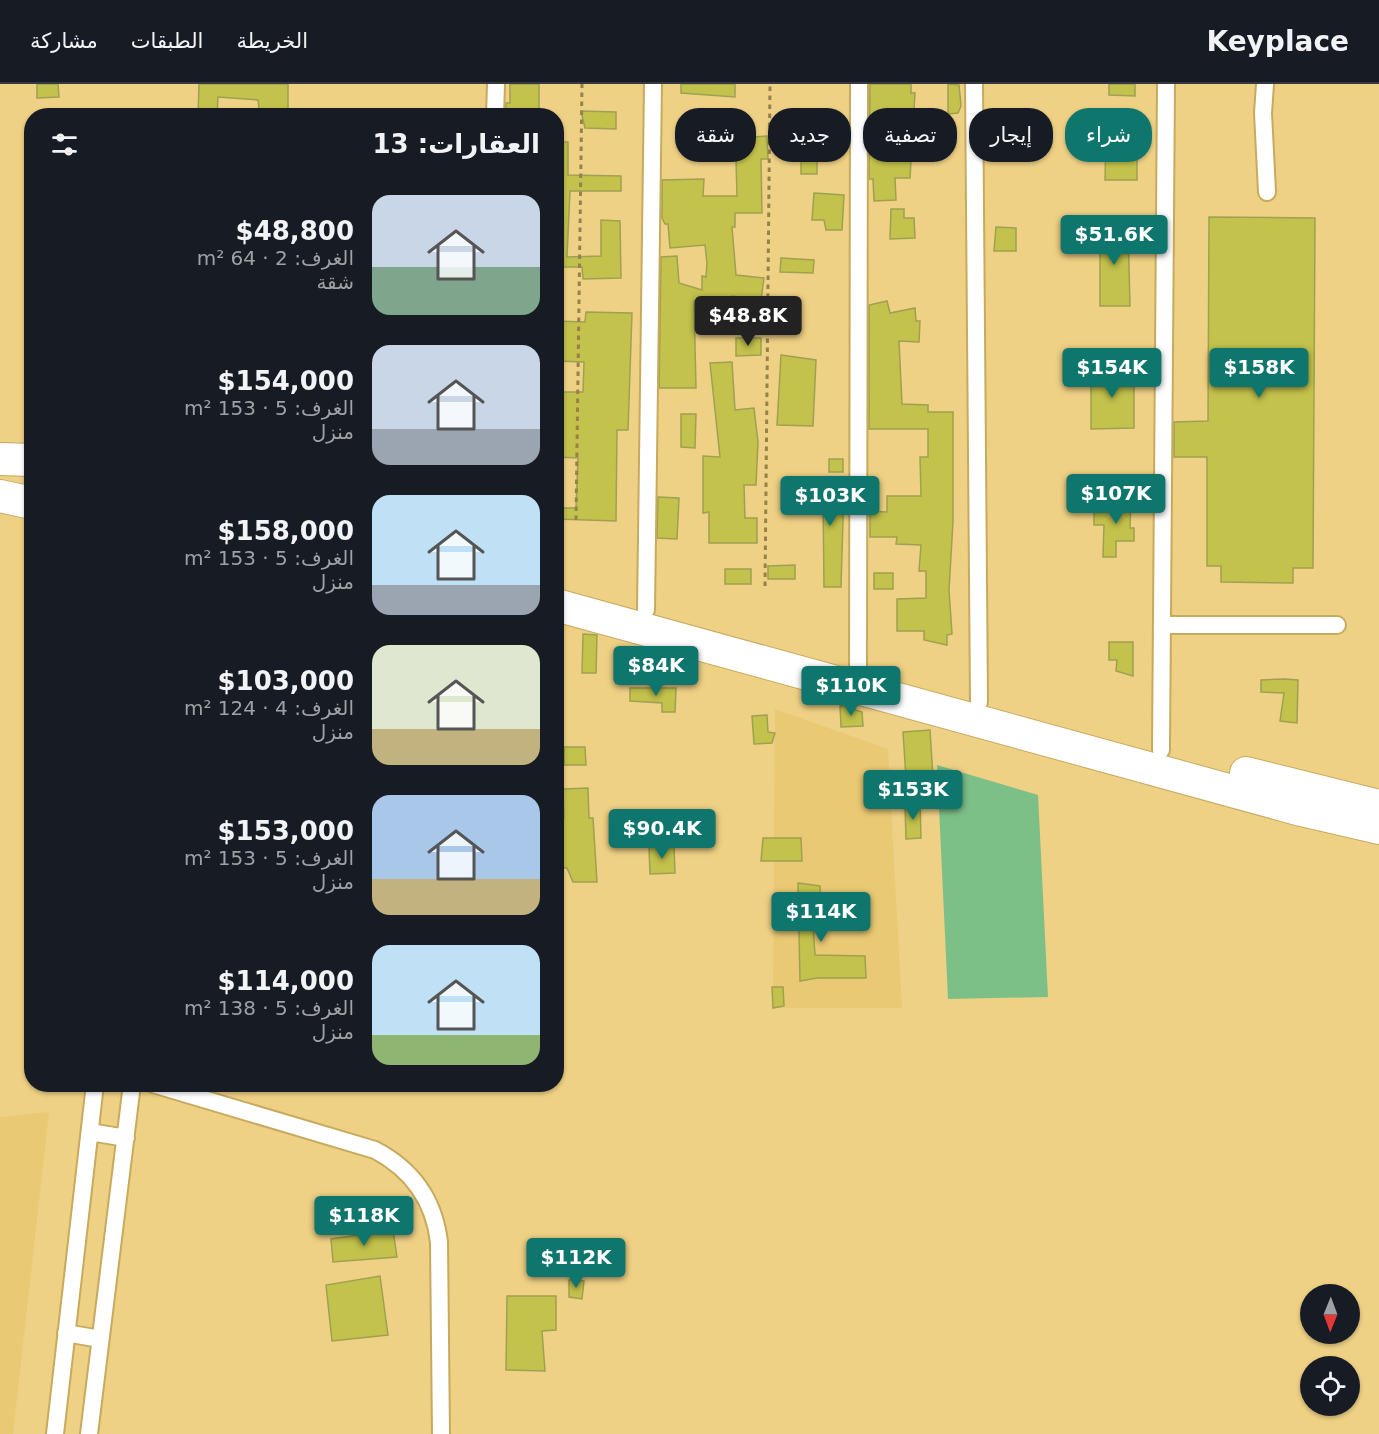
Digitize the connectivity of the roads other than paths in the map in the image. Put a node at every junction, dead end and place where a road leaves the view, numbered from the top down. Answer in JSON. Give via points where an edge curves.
{"nodes":[{"id":1,"x":496,"y":84,"type":"edge"},
{"id":2,"x":653,"y":84,"type":"edge"},
{"id":3,"x":859,"y":84,"type":"edge"},
{"id":4,"x":974,"y":84,"type":"edge"},
{"id":5,"x":1166,"y":84,"type":"edge"},
{"id":6,"x":1265,"y":84,"type":"edge"},
{"id":7,"x":495,"y":108,"type":"edge"},
{"id":8,"x":1267,"y":192,"type":"dead end"},
{"id":9,"x":0,"y":459,"type":"edge"},
{"id":10,"x":24,"y":460,"type":"edge"},
{"id":11,"x":0,"y":496,"type":"edge"},
{"id":12,"x":24,"y":501,"type":"edge"},
{"id":13,"x":564,"y":586,"type":"edge"},
{"id":14,"x":564,"y":606,"type":"edge"},
{"id":15,"x":646,"y":610,"type":"junction"},
{"id":16,"x":1163,"y":625,"type":"junction"},
{"id":17,"x":1337,"y":625,"type":"dead end"},
{"id":18,"x":858,"y":670,"type":"junction"},
{"id":19,"x":979,"y":702,"type":"junction"},
{"id":20,"x":1161,"y":750,"type":"junction"},
{"id":21,"x":1379,"y":806,"type":"edge"},
{"id":22,"x":1379,"y":828,"type":"edge"},
{"id":23,"x":94,"y":1092,"type":"edge"},
{"id":24,"x":131,"y":1092,"type":"edge"},
{"id":25,"x":180,"y":1092,"type":"edge"},
{"id":26,"x":90,"y":1132,"type":"junction"},
{"id":27,"x":126,"y":1138,"type":"junction"},
{"id":28,"x":66,"y":1333,"type":"junction"},
{"id":29,"x":100,"y":1339,"type":"junction"},
{"id":30,"x":55,"y":1434,"type":"edge"},
{"id":31,"x":89,"y":1434,"type":"edge"},
{"id":32,"x":441,"y":1434,"type":"edge"}],
"edges":[{"from":1,"to":7,"type":"street"},
{"from":2,"to":15,"type":"street"},
{"from":3,"to":18,"type":"street"},
{"from":4,"to":19,"type":"street"},
{"from":5,"to":16,"type":"street"},
{"from":6,"to":8,"type":"street"},
{"from":9,"to":10,"type":"highway"},
{"from":11,"to":12,"type":"highway"},
{"from":13,"to":15,"type":"highway"},
{"from":14,"to":22,"type":"highway","via":[[1301,810]]},
{"from":15,"to":18,"type":"highway"},
{"from":16,"to":17,"type":"street"},
{"from":16,"to":20,"type":"street"},
{"from":18,"to":19,"type":"highway"},
{"from":19,"to":20,"type":"highway"},
{"from":20,"to":21,"type":"highway"},
{"from":23,"to":26,"type":"street"},
{"from":24,"to":27,"type":"street"},
{"from":25,"to":32,"type":"street","via":[[375,1150],[400,1165],[420,1187],[434,1213],[439,1242]]},
{"from":26,"to":27,"type":"street"},
{"from":26,"to":28,"type":"street"},
{"from":27,"to":29,"type":"street"},
{"from":28,"to":29,"type":"street"},
{"from":28,"to":30,"type":"street"},
{"from":29,"to":31,"type":"street"}]}
